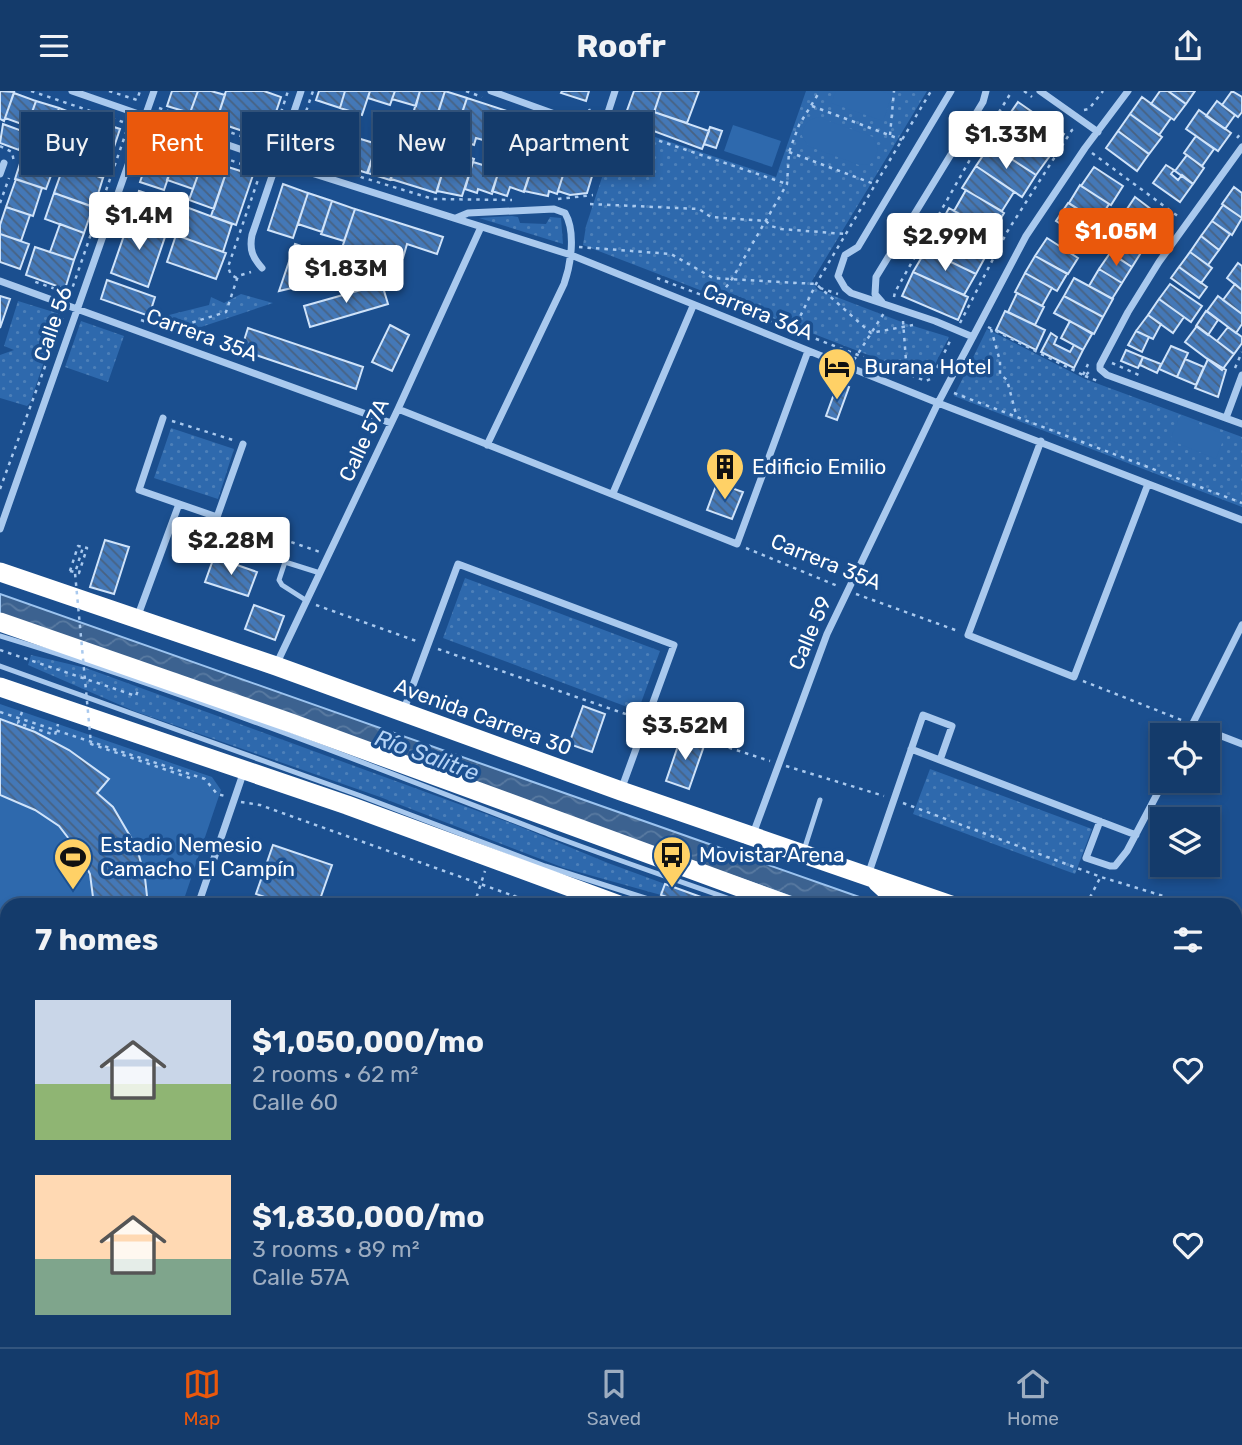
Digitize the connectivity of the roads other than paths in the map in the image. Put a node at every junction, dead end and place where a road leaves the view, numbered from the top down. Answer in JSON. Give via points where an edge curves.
{"nodes":[{"id":1,"x":72,"y":91,"type":"edge"},
{"id":2,"x":154,"y":91,"type":"edge"},
{"id":3,"x":301,"y":91,"type":"edge"},
{"id":4,"x":491,"y":91,"type":"edge"},
{"id":5,"x":615,"y":91,"type":"edge"},
{"id":6,"x":951,"y":91,"type":"edge"},
{"id":7,"x":986,"y":91,"type":"edge"},
{"id":8,"x":1040,"y":91,"type":"edge"},
{"id":9,"x":1128,"y":91,"type":"edge"},
{"id":10,"x":133,"y":112,"type":"edge"},
{"id":11,"x":146,"y":112,"type":"edge"},
{"id":12,"x":294,"y":112,"type":"edge"},
{"id":13,"x":1098,"y":132,"type":"junction"},
{"id":14,"x":1242,"y":147,"type":"edge"},
{"id":15,"x":4,"y":163,"type":"dead end"},
{"id":16,"x":127,"y":167,"type":"edge"},
{"id":17,"x":0,"y":174,"type":"edge"},
{"id":18,"x":272,"y":175,"type":"edge"},
{"id":19,"x":320,"y":175,"type":"edge"},
{"id":20,"x":456,"y":218,"type":"junction"},
{"id":21,"x":481,"y":227,"type":"junction"},
{"id":22,"x":571,"y":255,"type":"junction"},
{"id":23,"x":262,"y":268,"type":"road end"},
{"id":24,"x":0,"y":281,"type":"edge"},
{"id":25,"x":882,"y":303,"type":"junction"},
{"id":26,"x":693,"y":306,"type":"junction"},
{"id":27,"x":78,"y":307,"type":"junction"},
{"id":28,"x":973,"y":337,"type":"junction"},
{"id":29,"x":808,"y":351,"type":"junction"},
{"id":30,"x":1238,"y":374,"type":"edge"},
{"id":31,"x":938,"y":403,"type":"junction"},
{"id":32,"x":398,"y":409,"type":"junction"},
{"id":33,"x":163,"y":418,"type":"road end"},
{"id":34,"x":1226,"y":418,"type":"junction"},
{"id":35,"x":391,"y":423,"type":"junction"},
{"id":36,"x":1242,"y":424,"type":"edge"},
{"id":37,"x":1041,"y":442,"type":"junction"},
{"id":38,"x":243,"y":444,"type":"road end"},
{"id":39,"x":487,"y":445,"type":"junction"},
{"id":40,"x":1148,"y":484,"type":"junction"},
{"id":41,"x":612,"y":493,"type":"junction"},
{"id":42,"x":179,"y":504,"type":"junction"},
{"id":43,"x":1242,"y":520,"type":"edge"},
{"id":44,"x":0,"y":529,"type":"edge"},
{"id":45,"x":0,"y":572,"type":"edge"},
{"id":46,"x":320,"y":573,"type":"junction"},
{"id":47,"x":307,"y":601,"type":"junction"},
{"id":48,"x":137,"y":619,"type":"junction"},
{"id":49,"x":0,"y":622,"type":"edge"},
{"id":50,"x":1242,"y":625,"type":"edge"},
{"id":51,"x":0,"y":636,"type":"edge"},
{"id":52,"x":0,"y":666,"type":"edge"},
{"id":53,"x":276,"y":666,"type":"junction"},
{"id":54,"x":0,"y":687,"type":"edge"},
{"id":55,"x":403,"y":713,"type":"junction"},
{"id":56,"x":1193,"y":723,"type":"edge"},
{"id":57,"x":1220,"y":736,"type":"edge"},
{"id":58,"x":1242,"y":744,"type":"edge"},
{"id":59,"x":911,"y":749,"type":"junction"},
{"id":60,"x":940,"y":760,"type":"junction"},
{"id":61,"x":244,"y":770,"type":"junction"},
{"id":62,"x":621,"y":791,"type":"junction"},
{"id":63,"x":1158,"y":793,"type":"edge"},
{"id":64,"x":820,"y":800,"type":"dead end"},
{"id":65,"x":1100,"y":821,"type":"junction"},
{"id":66,"x":752,"y":835,"type":"junction"},
{"id":67,"x":1136,"y":835,"type":"junction"},
{"id":68,"x":803,"y":852,"type":"junction"},
{"id":69,"x":868,"y":875,"type":"junction"},
{"id":70,"x":200,"y":898,"type":"edge"},
{"id":71,"x":600,"y":898,"type":"edge"},
{"id":72,"x":645,"y":898,"type":"edge"},
{"id":73,"x":727,"y":898,"type":"edge"},
{"id":74,"x":769,"y":898,"type":"edge"},
{"id":75,"x":895,"y":898,"type":"edge"},
{"id":76,"x":932,"y":898,"type":"edge"}],
"edges":[{"from":1,"to":10,"type":"street","name":"Carrera 36A"},
{"from":2,"to":11,"type":"street","name":"Calle 56"},
{"from":3,"to":12,"type":"street"},
{"from":4,"to":5,"type":"street","via":[[602,131]]},
{"from":6,"to":25,"type":"street","via":[[858,247],[845,255],[839,269],[838,276],[851,293]]},
{"from":7,"to":25,"type":"street","via":[[876,277],[875,294]]},
{"from":8,"to":13,"type":"street"},
{"from":9,"to":13,"type":"street","name":"Calle 59"},
{"from":13,"to":28,"type":"street","name":"Calle 59","via":[[1026,236]]},
{"from":14,"to":34,"type":"street","via":[[1143,286],[1100,369]]},
{"from":15,"to":17,"type":"street"},
{"from":16,"to":27,"type":"street","name":"Calle 56"},
{"from":18,"to":23,"type":"street","via":[[250,246]]},
{"from":19,"to":20,"type":"street","name":"Carrera 36A"},
{"from":20,"to":21,"type":"street","name":"Carrera 36A"},
{"from":20,"to":22,"type":"street","name":"Carrera 36A","via":[[468,213],[554,209],[565,213]]},
{"from":21,"to":22,"type":"street","name":"Carrera 36A"},
{"from":21,"to":32,"type":"street","name":"Calle 57A"},
{"from":22,"to":26,"type":"street","name":"Carrera 36A"},
{"from":22,"to":39,"type":"street","via":[[564,283]]},
{"from":24,"to":27,"type":"street","name":"Carrera 35A"},
{"from":25,"to":28,"type":"street"},
{"from":26,"to":29,"type":"street","name":"Carrera 36A"},
{"from":26,"to":41,"type":"street"},
{"from":27,"to":35,"type":"street","name":"Carrera 35A"},
{"from":27,"to":44,"type":"street","name":"Calle 56"},
{"from":28,"to":31,"type":"street","name":"Calle 59"},
{"from":29,"to":31,"type":"street","name":"Carrera 36A"},
{"from":29,"to":41,"type":"street","name":"Carrera 35A","via":[[737,544]]},
{"from":30,"to":34,"type":"street"},
{"from":31,"to":37,"type":"street","name":"Carrera 36A"},
{"from":31,"to":66,"type":"street","name":"Calle 59","via":[[818,656]]},
{"from":32,"to":35,"type":"street","name":"Calle 57A"},
{"from":32,"to":39,"type":"street","name":"Carrera 35A"},
{"from":33,"to":42,"type":"street","via":[[139,490]]},
{"from":34,"to":36,"type":"street"},
{"from":35,"to":46,"type":"street","name":"Calle 57A"},
{"from":37,"to":40,"type":"street","name":"Carrera 36A"},
{"from":37,"to":40,"type":"street","via":[[968,635],[1074,677]]},
{"from":38,"to":42,"type":"street","via":[[217,517]]},
{"from":39,"to":41,"type":"street","name":"Carrera 35A"},
{"from":40,"to":43,"type":"street","name":"Carrera 36A"},
{"from":42,"to":48,"type":"street"},
{"from":45,"to":48,"type":"highway","name":"Avenida Carrera 30"},
{"from":46,"to":47,"type":"street","name":"Calle 57A"},
{"from":46,"to":47,"type":"lane","via":[[285,562],[279,580]]},
{"from":47,"to":53,"type":"street","name":"Calle 57A"},
{"from":48,"to":53,"type":"highway","name":"Avenida Carrera 30"},
{"from":49,"to":74,"type":"highway"},
{"from":50,"to":56,"type":"street"},
{"from":51,"to":73,"type":"lane","via":[[202,703]]},
{"from":52,"to":72,"type":"lane","via":[[545,866]]},
{"from":53,"to":55,"type":"highway","name":"Avenida Carrera 30"},
{"from":54,"to":61,"type":"highway"},
{"from":55,"to":62,"type":"highway","name":"Avenida Carrera 30"},
{"from":55,"to":62,"type":"street","via":[[457,564],[674,645]]},
{"from":57,"to":58,"type":"street"},
{"from":59,"to":60,"type":"street"},
{"from":59,"to":60,"type":"street","via":[[923,715],[953,726]]},
{"from":59,"to":69,"type":"street"},
{"from":60,"to":65,"type":"street"},
{"from":61,"to":70,"type":"street"},
{"from":61,"to":71,"type":"highway"},
{"from":62,"to":66,"type":"highway","name":"Avenida Carrera 30"},
{"from":63,"to":67,"type":"street"},
{"from":64,"to":68,"type":"lane"},
{"from":65,"to":67,"type":"street"},
{"from":65,"to":67,"type":"street","via":[[1086,858],[1115,866]]},
{"from":66,"to":68,"type":"highway","name":"Avenida Carrera 30"},
{"from":68,"to":69,"type":"highway","name":"Avenida Carrera 30"},
{"from":69,"to":75,"type":"highway"},
{"from":69,"to":76,"type":"highway","name":"Avenida Carrera 30"}]}
